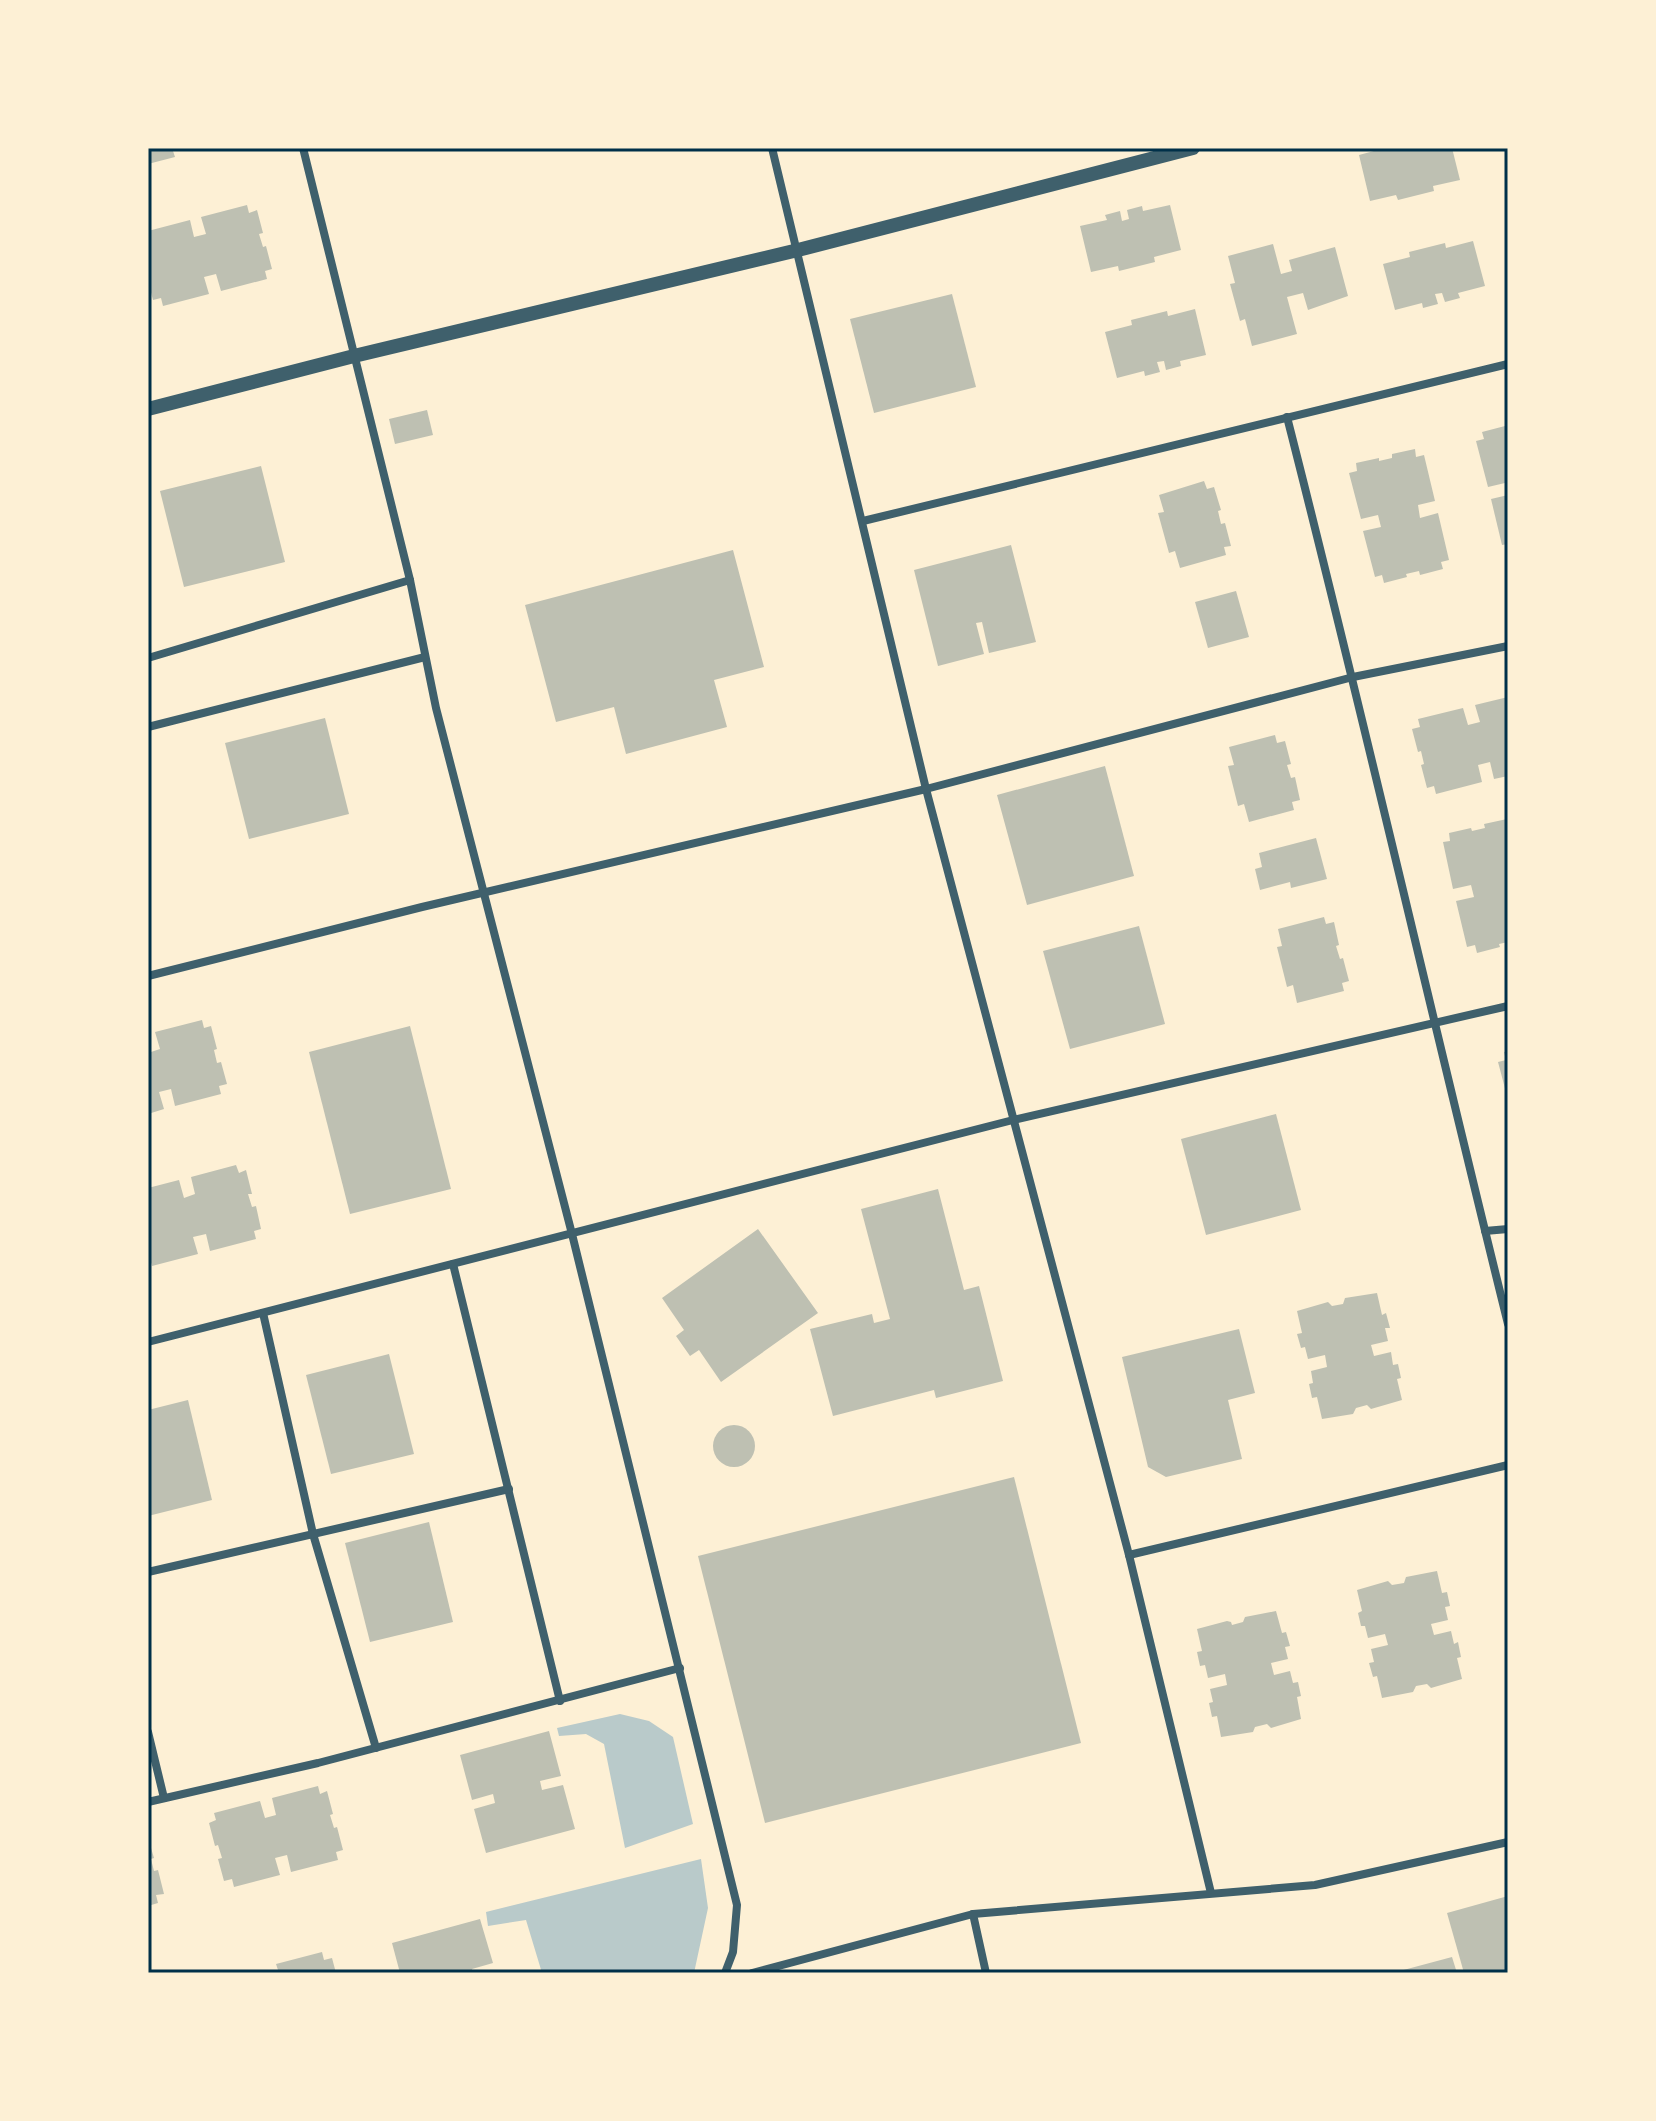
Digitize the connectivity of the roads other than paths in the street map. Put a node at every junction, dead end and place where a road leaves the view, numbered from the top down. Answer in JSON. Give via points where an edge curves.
{"nodes":[{"id":1,"x":303,"y":148,"type":"edge"},
{"id":2,"x":772,"y":148,"type":"edge"},
{"id":3,"x":1193,"y":148,"type":"edge"},
{"id":4,"x":798,"y":250,"type":"junction"},
{"id":5,"x":354,"y":356,"type":"junction"},
{"id":6,"x":1508,"y":364,"type":"edge"},
{"id":7,"x":148,"y":409,"type":"edge"},
{"id":8,"x":1287,"y":417,"type":"junction"},
{"id":9,"x":863,"y":521,"type":"junction"},
{"id":10,"x":410,"y":580,"type":"junction"},
{"id":11,"x":1508,"y":646,"type":"edge"},
{"id":12,"x":425,"y":657,"type":"junction"},
{"id":13,"x":148,"y":658,"type":"edge"},
{"id":14,"x":1353,"y":677,"type":"junction"},
{"id":15,"x":148,"y":727,"type":"edge"},
{"id":16,"x":926,"y":789,"type":"junction"},
{"id":17,"x":482,"y":892,"type":"junction"},
{"id":18,"x":148,"y":976,"type":"edge"},
{"id":19,"x":1508,"y":1006,"type":"edge"},
{"id":20,"x":1434,"y":1023,"type":"junction"},
{"id":21,"x":1013,"y":1120,"type":"junction"},
{"id":22,"x":1508,"y":1229,"type":"edge"},
{"id":23,"x":1485,"y":1231,"type":"junction"},
{"id":24,"x":572,"y":1234,"type":"junction"},
{"id":25,"x":453,"y":1264,"type":"junction"},
{"id":26,"x":263,"y":1313,"type":"junction"},
{"id":27,"x":1508,"y":1324,"type":"edge"},
{"id":28,"x":148,"y":1342,"type":"edge"},
{"id":29,"x":1508,"y":1465,"type":"edge"},
{"id":30,"x":509,"y":1489,"type":"junction"},
{"id":31,"x":313,"y":1534,"type":"junction"},
{"id":32,"x":1129,"y":1555,"type":"junction"},
{"id":33,"x":148,"y":1572,"type":"edge"},
{"id":34,"x":680,"y":1668,"type":"junction"},
{"id":35,"x":560,"y":1701,"type":"junction"},
{"id":36,"x":148,"y":1732,"type":"edge"},
{"id":37,"x":376,"y":1748,"type":"junction"},
{"id":38,"x":164,"y":1798,"type":"junction"},
{"id":39,"x":148,"y":1802,"type":"edge"},
{"id":40,"x":1508,"y":1842,"type":"edge"},
{"id":41,"x":1211,"y":1893,"type":"junction"},
{"id":42,"x":973,"y":1914,"type":"junction"},
{"id":43,"x":725,"y":1973,"type":"edge"},
{"id":44,"x":752,"y":1973,"type":"edge"},
{"id":45,"x":986,"y":1973,"type":"edge"}],
"edges":[{"from":1,"to":5,"type":"street"},
{"from":2,"to":4,"type":"street"},
{"from":3,"to":4,"type":"street"},
{"from":4,"to":5,"type":"street"},
{"from":4,"to":9,"type":"street"},
{"from":5,"to":7,"type":"street"},
{"from":5,"to":10,"type":"street"},
{"from":6,"to":8,"type":"street"},
{"from":8,"to":9,"type":"street"},
{"from":8,"to":14,"type":"street"},
{"from":9,"to":16,"type":"street"},
{"from":10,"to":12,"type":"street"},
{"from":10,"to":13,"type":"street"},
{"from":11,"to":14,"type":"street"},
{"from":12,"to":15,"type":"street"},
{"from":12,"to":17,"type":"street"},
{"from":14,"to":16,"type":"street"},
{"from":14,"to":20,"type":"street"},
{"from":16,"to":17,"type":"street"},
{"from":16,"to":21,"type":"street"},
{"from":17,"to":18,"type":"street"},
{"from":17,"to":24,"type":"street"},
{"from":19,"to":20,"type":"street"},
{"from":20,"to":21,"type":"street"},
{"from":20,"to":23,"type":"street"},
{"from":21,"to":24,"type":"street"},
{"from":21,"to":32,"type":"street"},
{"from":22,"to":23,"type":"street"},
{"from":23,"to":27,"type":"street"},
{"from":24,"to":25,"type":"street"},
{"from":24,"to":34,"type":"street"},
{"from":25,"to":26,"type":"street"},
{"from":25,"to":30,"type":"street"},
{"from":26,"to":28,"type":"street"},
{"from":26,"to":31,"type":"street"},
{"from":29,"to":32,"type":"street"},
{"from":30,"to":31,"type":"street"},
{"from":30,"to":35,"type":"street"},
{"from":31,"to":33,"type":"street"},
{"from":31,"to":37,"type":"street"},
{"from":32,"to":41,"type":"street"},
{"from":34,"to":35,"type":"street"},
{"from":34,"to":43,"type":"street","via":[[737,1905],[733,1952]]},
{"from":35,"to":37,"type":"street"},
{"from":36,"to":38,"type":"street"},
{"from":37,"to":38,"type":"street"},
{"from":38,"to":39,"type":"street"},
{"from":40,"to":41,"type":"street","via":[[1315,1885]]},
{"from":41,"to":42,"type":"street"},
{"from":42,"to":44,"type":"street"},
{"from":42,"to":45,"type":"street"}]}
